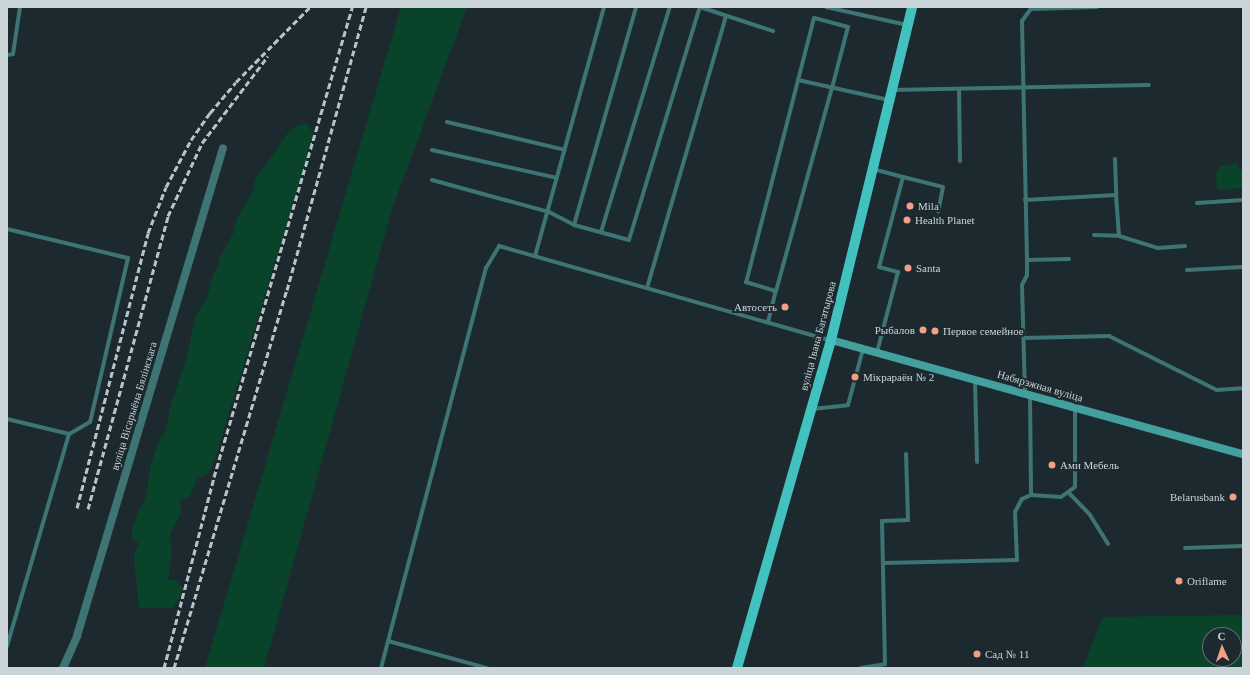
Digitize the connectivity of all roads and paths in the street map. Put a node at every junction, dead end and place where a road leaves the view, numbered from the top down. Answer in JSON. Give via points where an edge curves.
{"nodes":[{"id":1,"x":20,"y":7,"type":"edge"},
{"id":2,"x":604,"y":7,"type":"edge"},
{"id":3,"x":636,"y":7,"type":"edge"},
{"id":4,"x":670,"y":7,"type":"edge"},
{"id":5,"x":700,"y":7,"type":"edge"},
{"id":6,"x":826,"y":7,"type":"edge"},
{"id":7,"x":912,"y":7,"type":"edge"},
{"id":8,"x":1097,"y":7,"type":"edge"},
{"id":9,"x":1032,"y":8,"type":"edge"},
{"id":10,"x":726,"y":16,"type":"junction"},
{"id":11,"x":908,"y":25,"type":"junction"},
{"id":12,"x":773,"y":31,"type":"dead end"},
{"id":13,"x":7,"y":54,"type":"edge"},
{"id":14,"x":798,"y":80,"type":"junction"},
{"id":15,"x":1149,"y":85,"type":"dead end"},
{"id":16,"x":832,"y":88,"type":"junction"},
{"id":17,"x":1023,"y":88,"type":"junction"},
{"id":18,"x":959,"y":90,"type":"junction"},
{"id":19,"x":890,"y":95,"type":"junction"},
{"id":20,"x":447,"y":122,"type":"dead end"},
{"id":21,"x":223,"y":148,"type":"dead end"},
{"id":22,"x":432,"y":150,"type":"dead end"},
{"id":23,"x":565,"y":150,"type":"junction"},
{"id":24,"x":1115,"y":159,"type":"dead end"},
{"id":25,"x":960,"y":161,"type":"dead end"},
{"id":26,"x":872,"y":169,"type":"junction"},
{"id":27,"x":903,"y":177,"type":"junction"},
{"id":28,"x":557,"y":178,"type":"junction"},
{"id":29,"x":432,"y":180,"type":"dead end"},
{"id":30,"x":1116,"y":195,"type":"junction"},
{"id":31,"x":1025,"y":200,"type":"junction"},
{"id":32,"x":1243,"y":200,"type":"edge"},
{"id":33,"x":1197,"y":203,"type":"dead end"},
{"id":34,"x":549,"y":212,"type":"junction"},
{"id":35,"x":938,"y":212,"type":"dead end"},
{"id":36,"x":574,"y":225,"type":"junction"},
{"id":37,"x":7,"y":229,"type":"edge"},
{"id":38,"x":600,"y":232,"type":"junction"},
{"id":39,"x":1094,"y":235,"type":"dead end"},
{"id":40,"x":1119,"y":236,"type":"junction"},
{"id":41,"x":1185,"y":246,"type":"dead end"},
{"id":42,"x":535,"y":256,"type":"junction"},
{"id":43,"x":1069,"y":259,"type":"dead end"},
{"id":44,"x":1027,"y":260,"type":"junction"},
{"id":45,"x":1243,"y":267,"type":"edge"},
{"id":46,"x":1188,"y":270,"type":"dead end"},
{"id":47,"x":647,"y":288,"type":"junction"},
{"id":48,"x":776,"y":291,"type":"junction"},
{"id":49,"x":768,"y":322,"type":"junction"},
{"id":50,"x":1024,"y":338,"type":"junction"},
{"id":51,"x":831,"y":340,"type":"junction"},
{"id":52,"x":864,"y":349,"type":"junction"},
{"id":53,"x":877,"y":352,"type":"junction"},
{"id":54,"x":975,"y":379,"type":"junction"},
{"id":55,"x":1243,"y":388,"type":"edge"},
{"id":56,"x":1027,"y":394,"type":"junction"},
{"id":57,"x":1075,"y":408,"type":"junction"},
{"id":58,"x":812,"y":409,"type":"junction"},
{"id":59,"x":7,"y":419,"type":"edge"},
{"id":60,"x":69,"y":434,"type":"junction"},
{"id":61,"x":906,"y":454,"type":"dead end"},
{"id":62,"x":1243,"y":454,"type":"edge"},
{"id":63,"x":977,"y":462,"type":"dead end"},
{"id":64,"x":1069,"y":493,"type":"junction"},
{"id":65,"x":1031,"y":495,"type":"junction"},
{"id":66,"x":1108,"y":544,"type":"dead end"},
{"id":67,"x":1243,"y":546,"type":"edge"},
{"id":68,"x":1186,"y":548,"type":"dead end"},
{"id":69,"x":884,"y":563,"type":"junction"},
{"id":70,"x":388,"y":641,"type":"junction"},
{"id":71,"x":7,"y":646,"type":"edge"},
{"id":72,"x":63,"y":668,"type":"edge"},
{"id":73,"x":381,"y":668,"type":"edge"},
{"id":74,"x":487,"y":668,"type":"edge"},
{"id":75,"x":737,"y":668,"type":"edge"},
{"id":76,"x":861,"y":668,"type":"edge"}],
"edges":[{"from":1,"to":13,"type":"lane","via":[[13,54]]},
{"from":2,"to":23,"type":"lane"},
{"from":3,"to":36,"type":"lane"},
{"from":4,"to":38,"type":"lane"},
{"from":5,"to":10,"type":"lane"},
{"from":5,"to":38,"type":"lane","via":[[629,240]]},
{"from":6,"to":11,"type":"lane"},
{"from":7,"to":11,"type":"main road","name":"вуліца Івана Багатырова"},
{"from":8,"to":9,"type":"lane"},
{"from":9,"to":17,"type":"lane","via":[[1022,21]]},
{"from":10,"to":12,"type":"lane"},
{"from":10,"to":47,"type":"lane"},
{"from":11,"to":19,"type":"main road","name":"вуліца Івана Багатырова"},
{"from":14,"to":16,"type":"lane"},
{"from":14,"to":16,"type":"lane","via":[[814,18],[848,27]]},
{"from":14,"to":48,"type":"lane","via":[[746,282]]},
{"from":15,"to":17,"type":"lane"},
{"from":16,"to":19,"type":"lane"},
{"from":16,"to":48,"type":"lane"},
{"from":17,"to":18,"type":"lane"},
{"from":17,"to":31,"type":"lane"},
{"from":18,"to":19,"type":"lane"},
{"from":18,"to":25,"type":"lane"},
{"from":19,"to":26,"type":"main road","name":"вуліца Івана Багатырова"},
{"from":20,"to":23,"type":"lane"},
{"from":21,"to":72,"type":"street","name":"вуліца Вісарыёна Бялінскага","via":[[77,636]]},
{"from":22,"to":28,"type":"lane"},
{"from":23,"to":28,"type":"lane"},
{"from":24,"to":30,"type":"lane"},
{"from":26,"to":27,"type":"lane"},
{"from":26,"to":51,"type":"main road","name":"вуліца Івана Багатырова"},
{"from":27,"to":35,"type":"lane","via":[[943,187]]},
{"from":27,"to":53,"type":"lane","via":[[879,267],[898,272]]},
{"from":28,"to":34,"type":"lane"},
{"from":29,"to":34,"type":"lane"},
{"from":30,"to":31,"type":"lane"},
{"from":30,"to":40,"type":"lane"},
{"from":31,"to":44,"type":"lane"},
{"from":32,"to":33,"type":"lane"},
{"from":34,"to":36,"type":"lane"},
{"from":34,"to":42,"type":"lane"},
{"from":36,"to":38,"type":"lane"},
{"from":37,"to":60,"type":"lane","via":[[128,258],[90,422]]},
{"from":39,"to":40,"type":"lane"},
{"from":40,"to":41,"type":"lane","via":[[1158,248]]},
{"from":42,"to":47,"type":"lane"},
{"from":42,"to":70,"type":"lane","via":[[499,246],[486,268]]},
{"from":43,"to":44,"type":"lane"},
{"from":44,"to":50,"type":"lane","via":[[1028,275],[1022,285]]},
{"from":45,"to":46,"type":"lane"},
{"from":47,"to":49,"type":"lane"},
{"from":48,"to":49,"type":"lane"},
{"from":49,"to":51,"type":"lane"},
{"from":50,"to":55,"type":"lane","via":[[1109,336],[1217,390]]},
{"from":50,"to":56,"type":"lane"},
{"from":51,"to":52,"type":"main road","name":"Набярэжная вуліца"},
{"from":51,"to":58,"type":"main road","name":"вуліца Івана Багатырова"},
{"from":52,"to":53,"type":"main road","name":"Набярэжная вуліца"},
{"from":52,"to":58,"type":"lane","via":[[848,404]]},
{"from":53,"to":54,"type":"main road","name":"Набярэжная вуліца"},
{"from":54,"to":56,"type":"main road","name":"Набярэжная вуліца"},
{"from":54,"to":63,"type":"lane"},
{"from":56,"to":57,"type":"main road","name":"Набярэжная вуліца"},
{"from":56,"to":65,"type":"lane"},
{"from":57,"to":62,"type":"main road","name":"Набярэжная вуліца"},
{"from":57,"to":64,"type":"lane","via":[[1074,487]]},
{"from":58,"to":75,"type":"main road","name":"вуліца Івана Багатырова"},
{"from":59,"to":60,"type":"lane"},
{"from":60,"to":71,"type":"lane"},
{"from":61,"to":69,"type":"lane","via":[[908,520],[882,521]]},
{"from":64,"to":65,"type":"lane","via":[[1061,496]]},
{"from":64,"to":66,"type":"lane","via":[[1090,515]]},
{"from":65,"to":69,"type":"lane","via":[[1022,499],[1015,512],[1017,560]]},
{"from":67,"to":68,"type":"lane"},
{"from":69,"to":76,"type":"lane","via":[[885,664]]},
{"from":70,"to":73,"type":"lane"},
{"from":70,"to":74,"type":"lane"}]}
